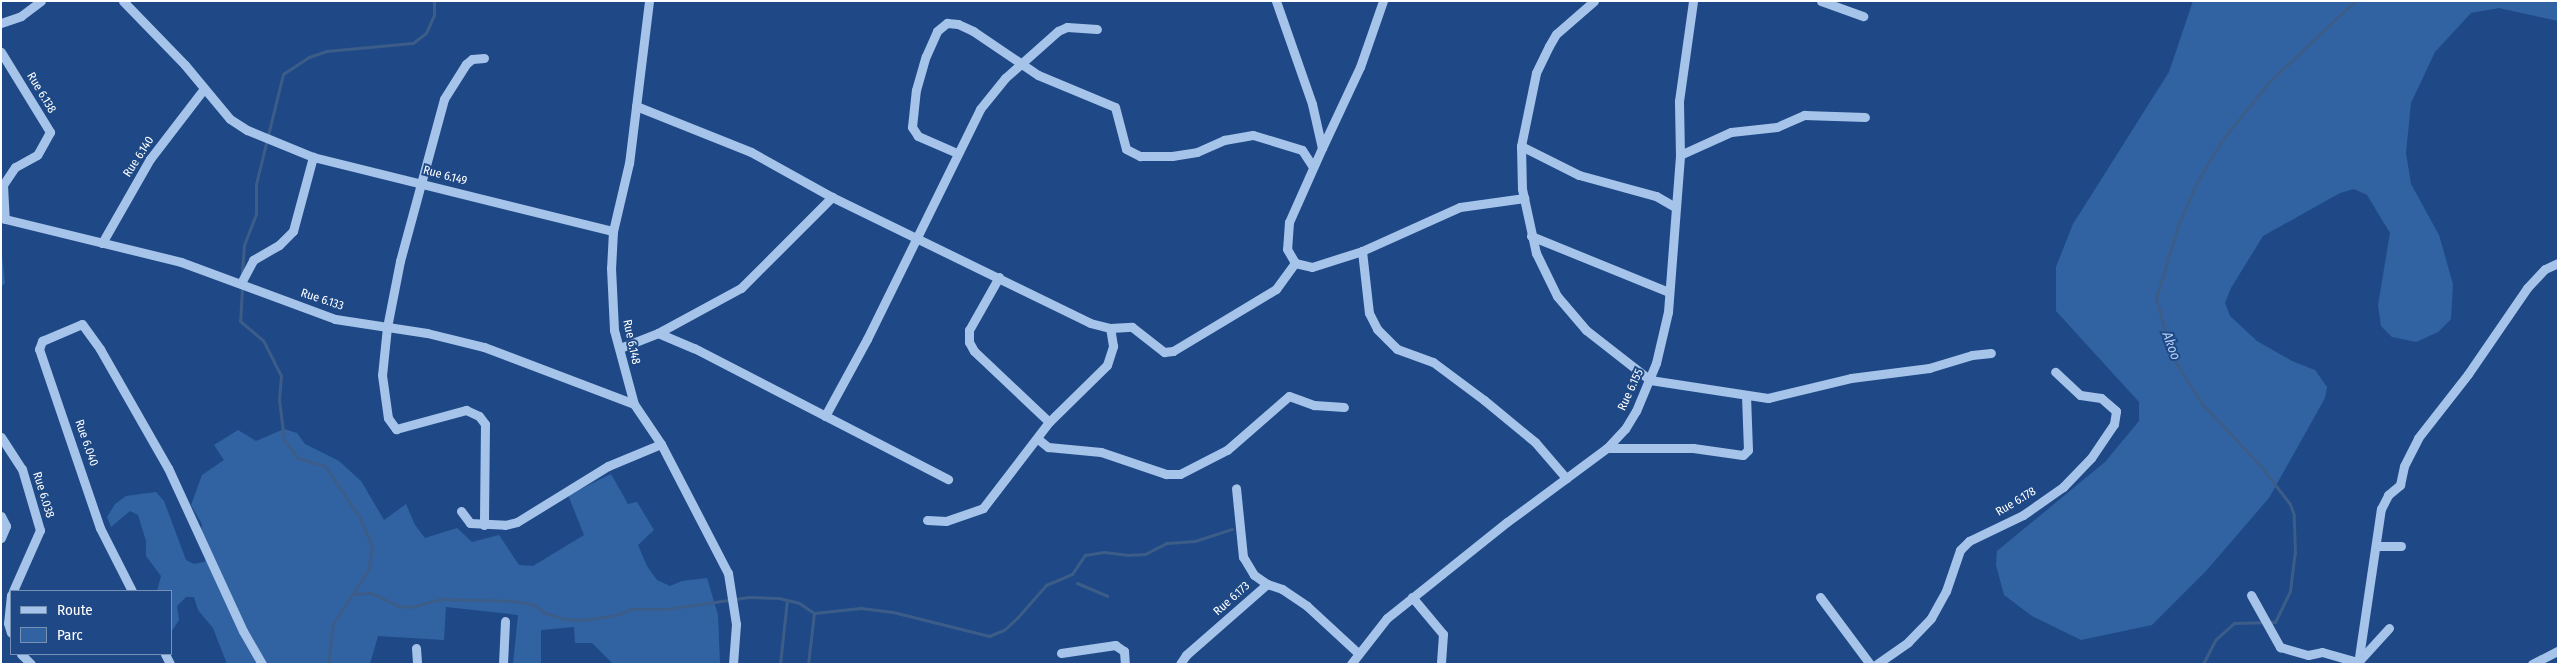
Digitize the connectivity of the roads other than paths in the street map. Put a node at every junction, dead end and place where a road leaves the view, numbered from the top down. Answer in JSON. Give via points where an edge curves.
{"nodes":[{"id":1,"x":41,"y":1,"type":"edge"},
{"id":2,"x":123,"y":1,"type":"edge"},
{"id":3,"x":649,"y":1,"type":"edge"},
{"id":4,"x":1276,"y":1,"type":"edge"},
{"id":5,"x":1383,"y":1,"type":"edge"},
{"id":6,"x":1594,"y":1,"type":"edge"},
{"id":7,"x":1693,"y":1,"type":"edge"},
{"id":8,"x":1821,"y":1,"type":"edge"},
{"id":9,"x":1863,"y":16,"type":"dead end"},
{"id":10,"x":1,"y":23,"type":"edge"},
{"id":11,"x":1097,"y":29,"type":"dead end"},
{"id":12,"x":1,"y":52,"type":"edge"},
{"id":13,"x":484,"y":58,"type":"dead end"},
{"id":14,"x":1020,"y":64,"type":"junction"},
{"id":15,"x":203,"y":90,"type":"junction"},
{"id":16,"x":636,"y":106,"type":"junction"},
{"id":17,"x":1865,"y":117,"type":"dead end"},
{"id":18,"x":1521,"y":146,"type":"junction"},
{"id":19,"x":1322,"y":148,"type":"junction"},
{"id":20,"x":957,"y":152,"type":"junction"},
{"id":21,"x":1680,"y":155,"type":"junction"},
{"id":22,"x":313,"y":157,"type":"junction"},
{"id":23,"x":1314,"y":168,"type":"junction"},
{"id":24,"x":421,"y":182,"type":"junction"},
{"id":25,"x":832,"y":197,"type":"junction"},
{"id":26,"x":1524,"y":198,"type":"junction"},
{"id":27,"x":1675,"y":207,"type":"junction"},
{"id":28,"x":3,"y":218,"type":"edge"},
{"id":29,"x":613,"y":231,"type":"junction"},
{"id":30,"x":1531,"y":236,"type":"junction"},
{"id":31,"x":918,"y":237,"type":"junction"},
{"id":32,"x":102,"y":243,"type":"junction"},
{"id":33,"x":1362,"y":251,"type":"junction"},
{"id":34,"x":1295,"y":263,"type":"junction"},
{"id":35,"x":2558,"y":263,"type":"edge"},
{"id":36,"x":999,"y":277,"type":"junction"},
{"id":37,"x":241,"y":283,"type":"junction"},
{"id":38,"x":1669,"y":292,"type":"junction"},
{"id":39,"x":387,"y":327,"type":"junction"},
{"id":40,"x":1110,"y":328,"type":"junction"},
{"id":41,"x":658,"y":333,"type":"junction"},
{"id":42,"x":620,"y":348,"type":"junction"},
{"id":43,"x":1991,"y":353,"type":"dead end"},
{"id":44,"x":2055,"y":372,"type":"dead end"},
{"id":45,"x":1650,"y":380,"type":"junction"},
{"id":46,"x":1746,"y":396,"type":"junction"},
{"id":47,"x":634,"y":404,"type":"junction"},
{"id":48,"x":1344,"y":408,"type":"dead end"},
{"id":49,"x":825,"y":416,"type":"junction"},
{"id":50,"x":1049,"y":422,"type":"junction"},
{"id":51,"x":1,"y":437,"type":"edge"},
{"id":52,"x":1038,"y":439,"type":"junction"},
{"id":53,"x":660,"y":444,"type":"junction"},
{"id":54,"x":1607,"y":448,"type":"junction"},
{"id":55,"x":1566,"y":478,"type":"junction"},
{"id":56,"x":948,"y":479,"type":"dead end"},
{"id":57,"x":1236,"y":488,"type":"dead end"},
{"id":58,"x":461,"y":510,"type":"dead end"},
{"id":59,"x":1,"y":516,"type":"edge"},
{"id":60,"x":927,"y":520,"type":"dead end"},
{"id":61,"x":484,"y":525,"type":"junction"},
{"id":62,"x":1,"y":538,"type":"edge"},
{"id":63,"x":2378,"y":546,"type":"junction"},
{"id":64,"x":2401,"y":546,"type":"dead end"},
{"id":65,"x":1267,"y":584,"type":"junction"},
{"id":66,"x":13,"y":590,"type":"edge"},
{"id":67,"x":131,"y":590,"type":"edge"},
{"id":68,"x":2251,"y":595,"type":"dead end"},
{"id":69,"x":1412,"y":597,"type":"junction"},
{"id":70,"x":1820,"y":597,"type":"dead end"},
{"id":71,"x":10,"y":604,"type":"edge"},
{"id":72,"x":504,"y":621,"type":"dead end"},
{"id":73,"x":2389,"y":628,"type":"dead end"},
{"id":74,"x":10,"y":630,"type":"edge"},
{"id":75,"x":416,"y":648,"type":"dead end"},
{"id":76,"x":2558,"y":650,"type":"edge"},
{"id":77,"x":1061,"y":652,"type":"dead end"},
{"id":78,"x":1358,"y":653,"type":"junction"},
{"id":79,"x":21,"y":655,"type":"edge"},
{"id":80,"x":2358,"y":663,"type":"edge"},
{"id":81,"x":31,"y":664,"type":"edge"},
{"id":82,"x":262,"y":664,"type":"edge"},
{"id":83,"x":417,"y":664,"type":"edge"},
{"id":84,"x":503,"y":664,"type":"edge"},
{"id":85,"x":733,"y":664,"type":"edge"},
{"id":86,"x":1124,"y":664,"type":"edge"},
{"id":87,"x":1180,"y":664,"type":"edge"},
{"id":88,"x":1351,"y":664,"type":"edge"},
{"id":89,"x":1441,"y":664,"type":"edge"},
{"id":90,"x":1870,"y":664,"type":"edge"},
{"id":91,"x":1877,"y":664,"type":"edge"},
{"id":92,"x":2532,"y":664,"type":"edge"}],
"edges":[{"from":1,"to":10,"type":"street","via":[[21,16]]},
{"from":2,"to":15,"type":"street","name":"Rue 6.149","via":[[173,52]]},
{"from":3,"to":16,"type":"street","name":"Rue 6.148"},
{"from":4,"to":19,"type":"street","via":[[1312,104]]},
{"from":5,"to":19,"type":"street","via":[[1360,67]]},
{"from":6,"to":18,"type":"street","via":[[1556,34],[1549,46],[1536,73]]},
{"from":7,"to":21,"type":"street","name":"Rue 6.155","via":[[1679,101]]},
{"from":8,"to":9,"type":"street"},
{"from":11,"to":14,"type":"street","via":[[1066,27]]},
{"from":12,"to":28,"type":"street","name":"Rue 6.138","via":[[50,132],[37,155],[15,167],[3,185]]},
{"from":13,"to":24,"type":"street","via":[[472,59],[466,64],[444,99]]},
{"from":14,"to":20,"type":"street","via":[[980,109]]},
{"from":14,"to":20,"type":"street","via":[[958,24],[947,24],[937,31],[916,90],[912,127],[918,136]]},
{"from":14,"to":23,"type":"street","via":[[1115,107],[1126,149],[1140,156],[1155,158],[1197,152],[1224,140],[1253,135],[1302,150]]},
{"from":15,"to":22,"type":"street","name":"Rue 6.149","via":[[230,119],[261,136]]},
{"from":15,"to":32,"type":"street","name":"Rue 6.140","via":[[150,159]]},
{"from":16,"to":25,"type":"street","via":[[734,143]]},
{"from":16,"to":29,"type":"street","name":"Rue 6.148","via":[[624,186]]},
{"from":17,"to":21,"type":"street","via":[[1804,115],[1777,127],[1731,132]]},
{"from":18,"to":26,"type":"street"},
{"from":18,"to":27,"type":"street","via":[[1579,175],[1656,196]]},
{"from":19,"to":23,"type":"street"},
{"from":20,"to":31,"type":"street"},
{"from":21,"to":27,"type":"street","name":"Rue 6.155"},
{"from":22,"to":24,"type":"street","name":"Rue 6.149"},
{"from":22,"to":37,"type":"street","via":[[293,231],[279,245],[253,260]]},
{"from":23,"to":34,"type":"street","via":[[1289,222],[1287,249]]},
{"from":24,"to":29,"type":"street","name":"Rue 6.149"},
{"from":24,"to":39,"type":"street"},
{"from":25,"to":31,"type":"street"},
{"from":25,"to":41,"type":"street","via":[[741,288]]},
{"from":26,"to":30,"type":"street"},
{"from":26,"to":33,"type":"street","via":[[1460,207]]},
{"from":27,"to":38,"type":"street","name":"Rue 6.155"},
{"from":28,"to":32,"type":"street","name":"Rue 6.133"},
{"from":29,"to":42,"type":"street","name":"Rue 6.148","via":[[612,300]]},
{"from":30,"to":38,"type":"street"},
{"from":30,"to":45,"type":"street","via":[[1543,270],[1571,314]]},
{"from":31,"to":36,"type":"street"},
{"from":31,"to":49,"type":"street"},
{"from":32,"to":37,"type":"street","name":"Rue 6.133","via":[[181,262]]},
{"from":33,"to":34,"type":"street","via":[[1312,267]]},
{"from":33,"to":55,"type":"street","via":[[1369,313],[1377,329],[1397,349],[1433,362],[1484,400],[1535,442]]},
{"from":34,"to":40,"type":"street","via":[[1276,289],[1173,351],[1164,352],[1156,348],[1132,327]]},
{"from":35,"to":63,"type":"street","via":[[2546,268],[2527,288],[2468,374],[2418,438],[2404,466],[2400,485],[2388,496],[2382,509]]},
{"from":36,"to":40,"type":"street","via":[[1090,323]]},
{"from":36,"to":50,"type":"street","via":[[969,330],[969,342],[981,358]]},
{"from":37,"to":39,"type":"street","name":"Rue 6.133","via":[[328,316]]},
{"from":38,"to":45,"type":"street","name":"Rue 6.155","via":[[1664,336]]},
{"from":39,"to":47,"type":"street","name":"Rue 6.133","via":[[484,347]]},
{"from":39,"to":61,"type":"street","via":[[382,375],[392,427],[403,428],[466,410],[485,424]]},
{"from":40,"to":50,"type":"street","via":[[1113,346],[1108,365]]},
{"from":41,"to":42,"type":"street"},
{"from":41,"to":49,"type":"street","via":[[694,348]]},
{"from":42,"to":47,"type":"street","name":"Rue 6.148"},
{"from":43,"to":46,"type":"street","via":[[1972,355],[1929,368],[1851,378],[1778,397]]},
{"from":44,"to":91,"type":"street","name":"Rue 6.178","via":[[2080,395],[2102,398],[2116,411],[2114,424],[2091,458],[2063,487],[2023,515],[1969,541],[1960,550],[1946,591],[1930,618],[1908,642]]},
{"from":45,"to":46,"type":"street"},
{"from":45,"to":54,"type":"street","name":"Rue 6.155","via":[[1625,430]]},
{"from":46,"to":54,"type":"street","via":[[1748,450],[1743,455],[1693,448]]},
{"from":47,"to":53,"type":"street","name":"Rue 6.148"},
{"from":48,"to":52,"type":"street","via":[[1314,405],[1289,396],[1227,450],[1180,474],[1166,474],[1101,452],[1059,450]]},
{"from":49,"to":56,"type":"street"},
{"from":50,"to":52,"type":"street"},
{"from":51,"to":66,"type":"street","name":"Rue 6.038","via":[[22,469],[40,530]]},
{"from":52,"to":60,"type":"street","via":[[983,508],[946,521]]},
{"from":53,"to":61,"type":"street","via":[[608,466],[517,522]]},
{"from":53,"to":85,"type":"street","name":"Rue 6.148","via":[[718,550],[732,590],[735,609]]},
{"from":54,"to":55,"type":"street","name":"Rue 6.155"},
{"from":55,"to":69,"type":"street","name":"Rue 6.155"},
{"from":57,"to":65,"type":"street","name":"Rue 6.173","via":[[1243,557],[1254,575]]},
{"from":58,"to":61,"type":"street","via":[[470,523]]},
{"from":59,"to":62,"type":"street","via":[[6,526]]},
{"from":63,"to":64,"type":"street"},
{"from":63,"to":80,"type":"street"},
{"from":65,"to":78,"type":"street","via":[[1282,588],[1307,606]]},
{"from":65,"to":87,"type":"street","name":"Rue 6.173","via":[[1186,655]]},
{"from":67,"to":82,"type":"street","name":"Rue 6.040","via":[[100,528],[39,349],[42,341],[82,324],[100,349],[168,468],[243,631]]},
{"from":68,"to":80,"type":"street","via":[[2280,647],[2308,655],[2322,652]]},
{"from":69,"to":78,"type":"street","name":"Rue 6.155","via":[[1387,618]]},
{"from":69,"to":89,"type":"street","via":[[1443,634]]},
{"from":70,"to":90,"type":"street"},
{"from":71,"to":74,"type":"street"},
{"from":72,"to":84,"type":"street"},
{"from":73,"to":80,"type":"street"},
{"from":75,"to":83,"type":"street"},
{"from":76,"to":92,"type":"street"},
{"from":77,"to":86,"type":"street","via":[[1115,645],[1124,651]]},
{"from":78,"to":88,"type":"street","name":"Rue 6.155"},
{"from":79,"to":81,"type":"street"}]}
